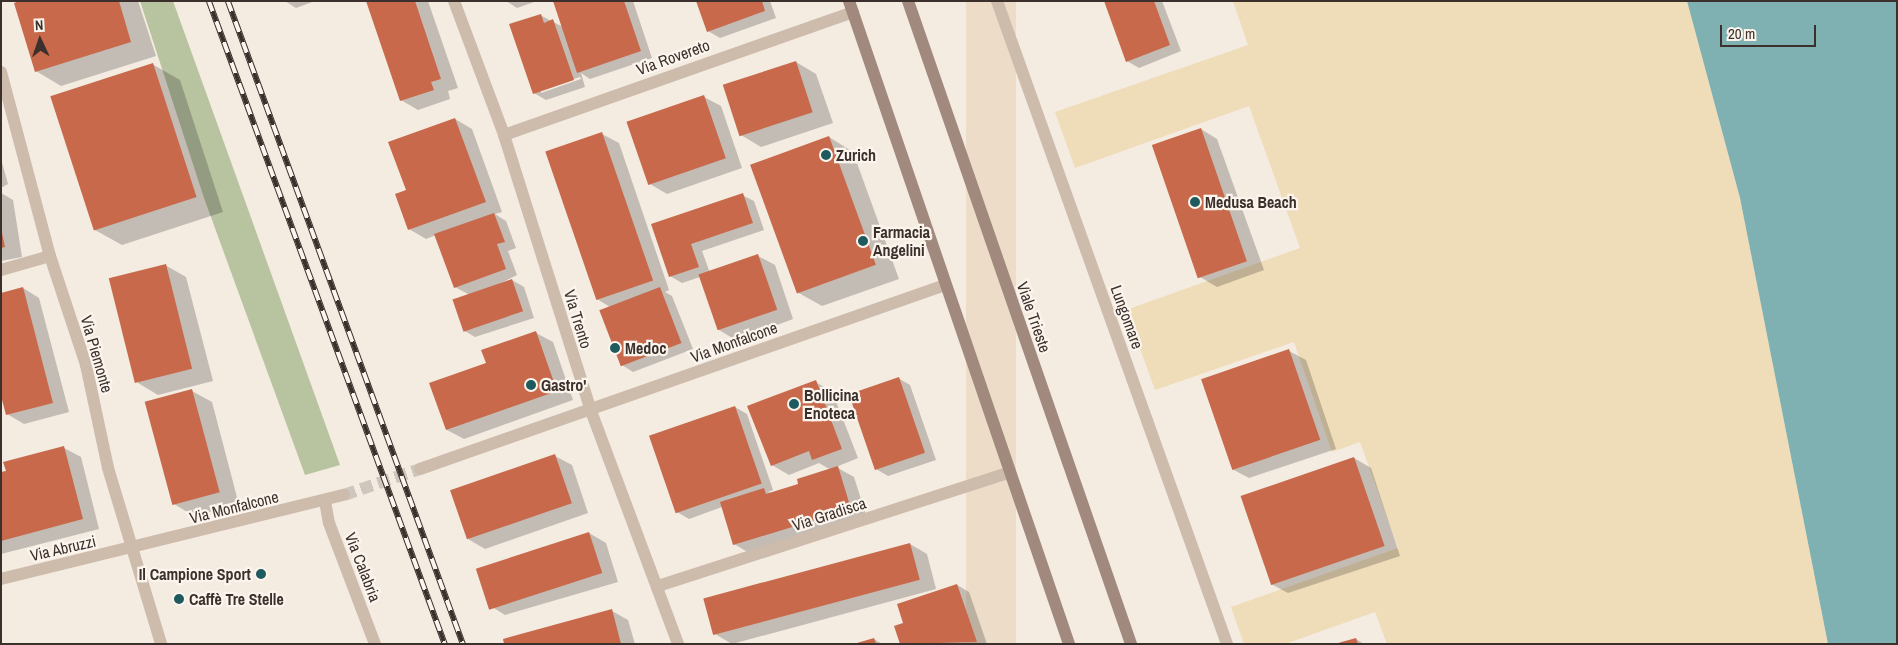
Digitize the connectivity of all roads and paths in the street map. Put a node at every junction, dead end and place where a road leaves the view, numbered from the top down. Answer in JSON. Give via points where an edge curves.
{"nodes":[{"id":1,"x":454,"y":1,"type":"edge"},
{"id":2,"x":908,"y":1,"type":"edge"},
{"id":3,"x":997,"y":1,"type":"edge"},
{"id":4,"x":851,"y":6,"type":"edge"},
{"id":5,"x":2,"y":78,"type":"edge"},
{"id":6,"x":504,"y":135,"type":"junction"},
{"id":7,"x":50,"y":256,"type":"junction"},
{"id":8,"x":1,"y":270,"type":"edge"},
{"id":9,"x":945,"y":285,"type":"junction"},
{"id":10,"x":591,"y":411,"type":"junction"},
{"id":11,"x":420,"y":469,"type":"tunnel mouth"},
{"id":12,"x":1010,"y":472,"type":"junction"},
{"id":13,"x":344,"y":495,"type":"tunnel mouth"},
{"id":14,"x":325,"y":502,"type":"junction"},
{"id":15,"x":132,"y":548,"type":"junction"},
{"id":16,"x":1,"y":579,"type":"edge"},
{"id":17,"x":658,"y":586,"type":"junction"},
{"id":18,"x":161,"y":644,"type":"edge"},
{"id":19,"x":375,"y":644,"type":"edge"},
{"id":20,"x":678,"y":644,"type":"edge"},
{"id":21,"x":1069,"y":644,"type":"edge"},
{"id":22,"x":1131,"y":644,"type":"edge"},
{"id":23,"x":1227,"y":644,"type":"edge"}],
"edges":[{"from":1,"to":6,"type":"street","name":"Via Trento"},
{"from":2,"to":22,"type":"street","name":"Viale Trieste"},
{"from":3,"to":23,"type":"street","name":"Lungomare"},
{"from":4,"to":6,"type":"street","name":"Via Rovereto"},
{"from":4,"to":9,"type":"street"},
{"from":5,"to":7,"type":"street","name":"Via Piemonte"},
{"from":6,"to":10,"type":"street","name":"Via Trento"},
{"from":7,"to":8,"type":"street"},
{"from":7,"to":15,"type":"street","name":"Via Piemonte","via":[[86,366],[108,468]]},
{"from":9,"to":10,"type":"street","name":"Via Monfalcone"},
{"from":9,"to":12,"type":"street"},
{"from":10,"to":11,"type":"street","name":"Via Monfalcone"},
{"from":10,"to":17,"type":"street","name":"Via Trento"},
{"from":12,"to":17,"type":"street","name":"Via Gradisca"},
{"from":12,"to":21,"type":"street"},
{"from":13,"to":14,"type":"street","name":"Via Monfalcone"},
{"from":14,"to":15,"type":"street","name":"Via Monfalcone"},
{"from":14,"to":19,"type":"street","name":"Via Calabria","via":[[329,523]]},
{"from":15,"to":16,"type":"street","name":"Via Abruzzi"},
{"from":15,"to":18,"type":"street","name":"Via Piemonte"},
{"from":17,"to":20,"type":"street","name":"Via Trento"}]}
